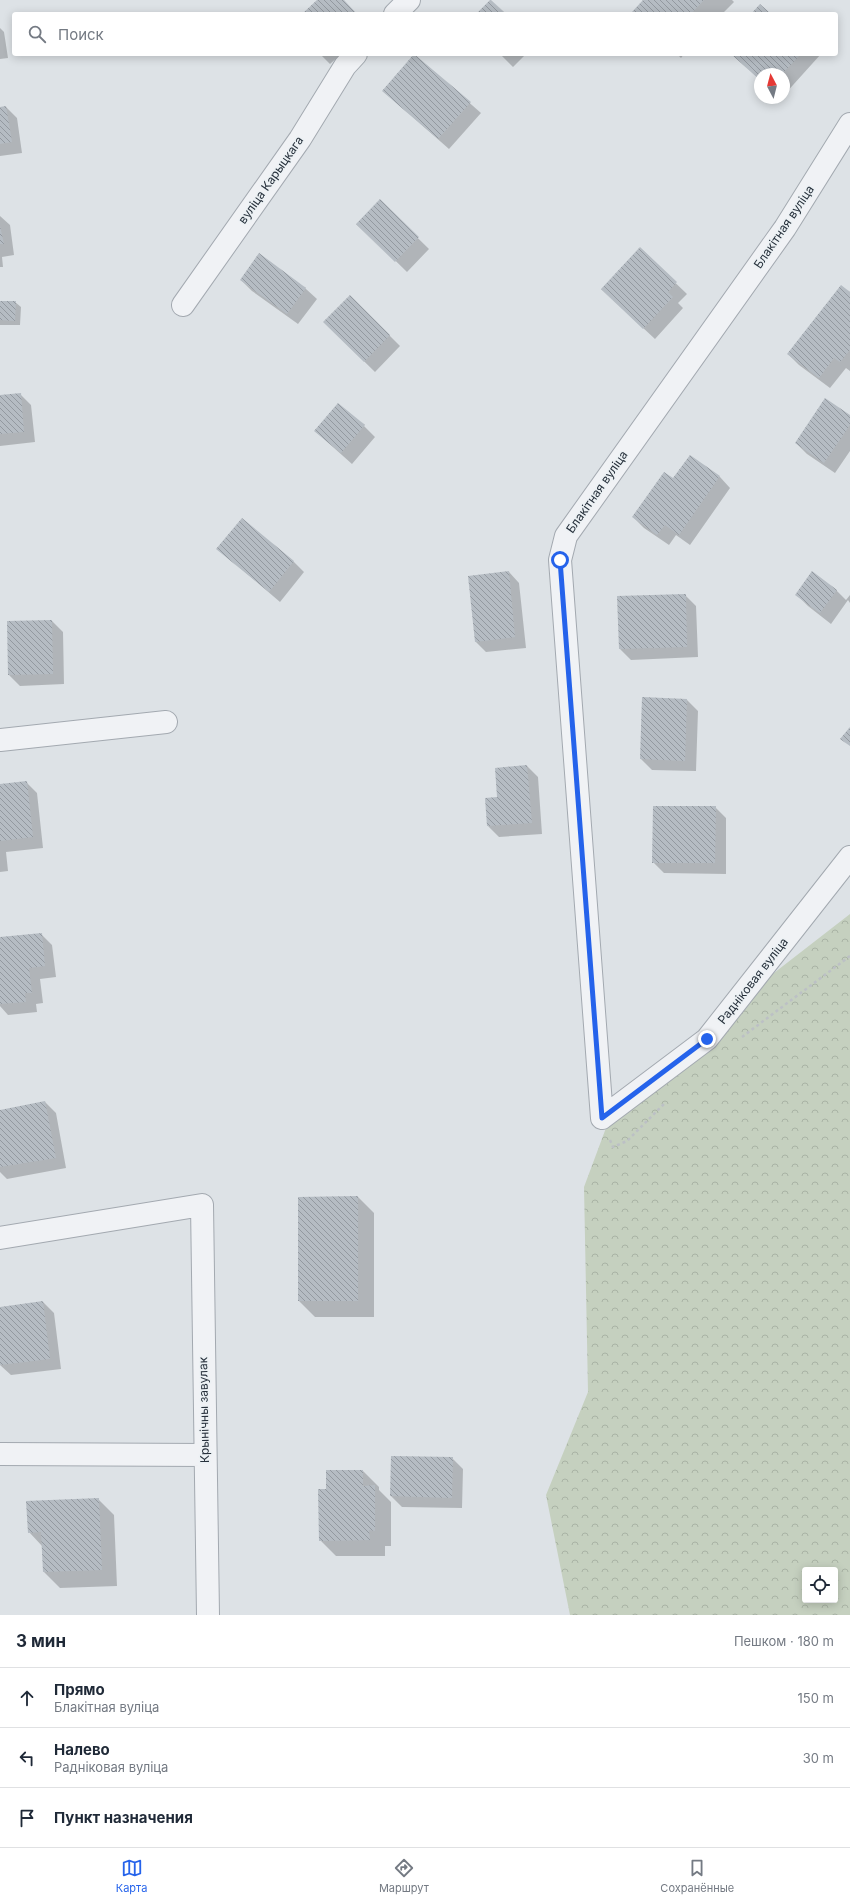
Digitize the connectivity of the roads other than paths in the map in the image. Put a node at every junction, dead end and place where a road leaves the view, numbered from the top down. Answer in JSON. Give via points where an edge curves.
{"nodes":[{"id":1,"x":409,"y":0,"type":"edge"},
{"id":2,"x":397,"y":12,"type":"edge"},
{"id":3,"x":354,"y":56,"type":"edge"},
{"id":4,"x":850,"y":124,"type":"edge"},
{"id":5,"x":183,"y":305,"type":"dead end"},
{"id":6,"x":166,"y":722,"type":"dead end"},
{"id":7,"x":0,"y":740,"type":"edge"},
{"id":8,"x":850,"y":857,"type":"edge"},
{"id":9,"x":602,"y":1118,"type":"joint"},
{"id":10,"x":0,"y":1238,"type":"edge"},
{"id":11,"x":0,"y":1454,"type":"edge"},
{"id":12,"x":205,"y":1455,"type":"junction"},
{"id":13,"x":208,"y":1615,"type":"edge"}],
"edges":[{"from":1,"to":2,"type":"street"},
{"from":3,"to":5,"type":"street","name":"вуліца Карыцкага","via":[[345,66],[300,139]]},
{"from":4,"to":9,"type":"street","name":"Блакітная вуліца","via":[[785,228],[566,536],[560,560]]},
{"from":6,"to":7,"type":"street"},
{"from":8,"to":9,"type":"street","name":"Радніковая вуліца","via":[[707,1039]]},
{"from":10,"to":12,"type":"street","name":"Крынічны завулак","via":[[202,1205]]},
{"from":11,"to":12,"type":"street"},
{"from":12,"to":13,"type":"street","name":"Крынічны завулак"}]}
